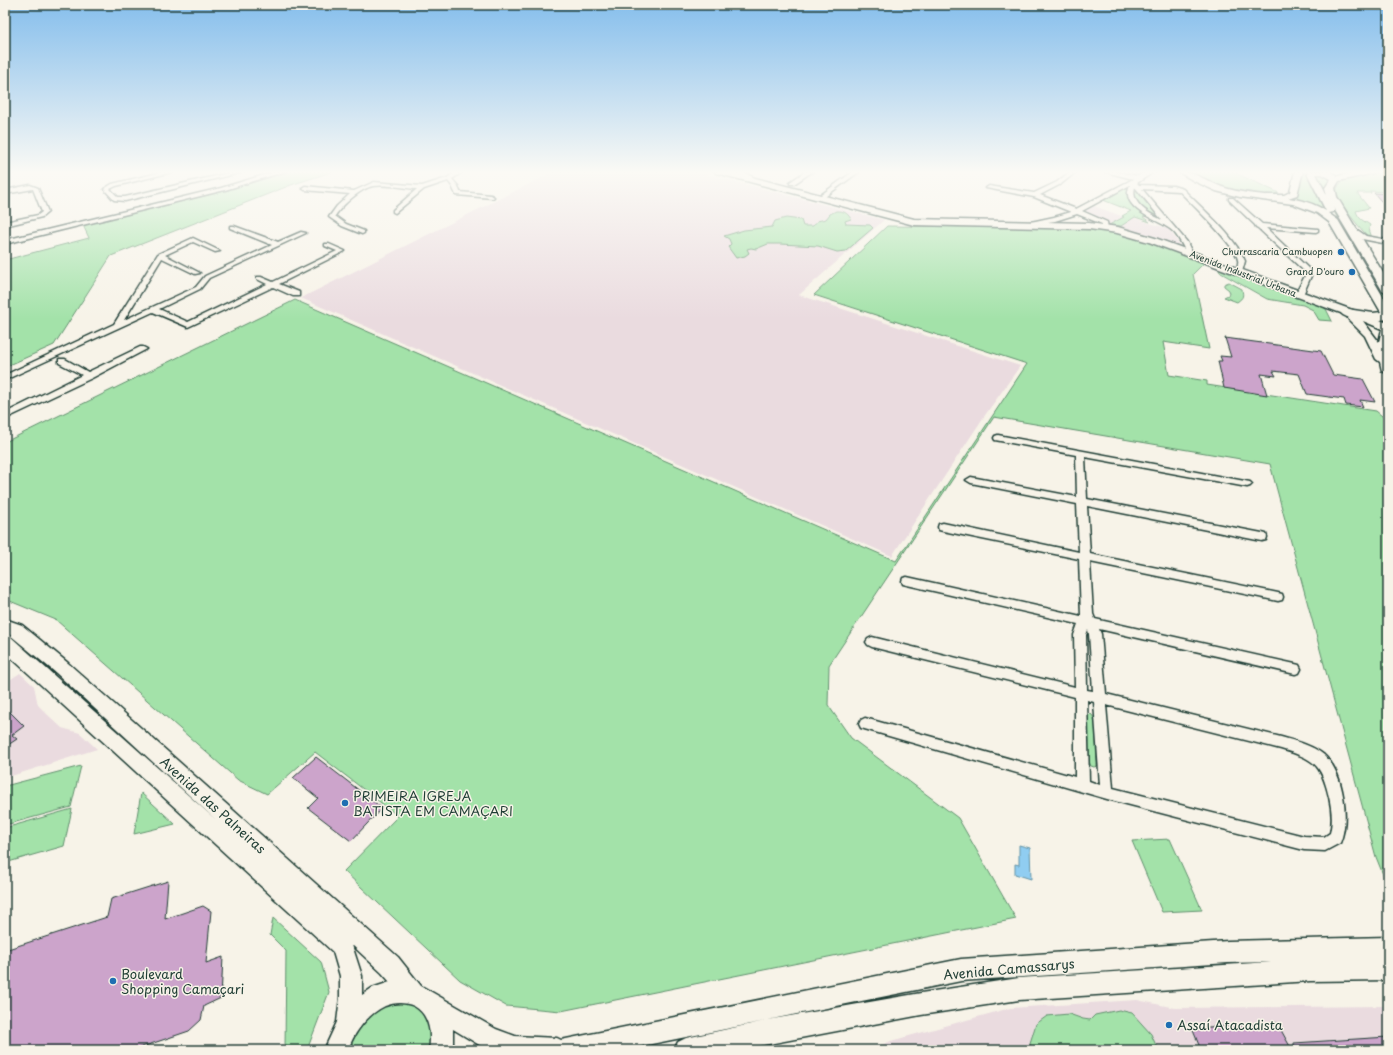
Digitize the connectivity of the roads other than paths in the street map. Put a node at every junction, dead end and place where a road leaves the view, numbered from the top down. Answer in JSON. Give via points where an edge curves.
{"nodes":[{"id":1,"x":21,"y":220,"type":"edge"},
{"id":2,"x":90,"y":220,"type":"edge"},
{"id":3,"x":337,"y":220,"type":"edge"},
{"id":4,"x":907,"y":220,"type":"edge"},
{"id":5,"x":1048,"y":220,"type":"edge"},
{"id":6,"x":1055,"y":220,"type":"edge"},
{"id":7,"x":1098,"y":220,"type":"edge"},
{"id":8,"x":1157,"y":220,"type":"edge"},
{"id":9,"x":1166,"y":220,"type":"edge"},
{"id":10,"x":1209,"y":220,"type":"edge"},
{"id":11,"x":1252,"y":220,"type":"edge"},
{"id":12,"x":1333,"y":220,"type":"edge"},
{"id":13,"x":1347,"y":220,"type":"edge"},
{"id":14,"x":5,"y":224,"type":"edge"},
{"id":15,"x":1022,"y":225,"type":"junction"},
{"id":16,"x":1064,"y":226,"type":"junction"},
{"id":17,"x":1170,"y":226,"type":"junction"},
{"id":18,"x":1258,"y":226,"type":"junction"},
{"id":19,"x":232,"y":227,"type":"dead end"},
{"id":20,"x":1105,"y":228,"type":"junction"},
{"id":21,"x":1316,"y":230,"type":"dead end"},
{"id":22,"x":362,"y":232,"type":"dead end"},
{"id":23,"x":1354,"y":232,"type":"junction"},
{"id":24,"x":303,"y":233,"type":"dead end"},
{"id":25,"x":6,"y":240,"type":"edge"},
{"id":26,"x":1388,"y":242,"type":"edge"},
{"id":27,"x":277,"y":244,"type":"junction"},
{"id":28,"x":327,"y":245,"type":"dead end"},
{"id":29,"x":217,"y":251,"type":"dead end"},
{"id":30,"x":1189,"y":253,"type":"junction"},
{"id":31,"x":160,"y":255,"type":"junction"},
{"id":32,"x":1239,"y":272,"type":"junction"},
{"id":33,"x":197,"y":273,"type":"dead end"},
{"id":34,"x":260,"y":278,"type":"dead end"},
{"id":35,"x":1388,"y":278,"type":"edge"},
{"id":36,"x":274,"y":284,"type":"junction"},
{"id":37,"x":1388,"y":290,"type":"edge"},
{"id":38,"x":296,"y":294,"type":"dead end"},
{"id":39,"x":1299,"y":295,"type":"junction"},
{"id":40,"x":154,"y":309,"type":"junction"},
{"id":41,"x":1346,"y":313,"type":"junction"},
{"id":42,"x":1388,"y":315,"type":"edge"},
{"id":43,"x":116,"y":327,"type":"junction"},
{"id":44,"x":1388,"y":328,"type":"edge"},
{"id":45,"x":1386,"y":342,"type":"edge"},
{"id":46,"x":142,"y":349,"type":"dead end"},
{"id":47,"x":62,"y":361,"type":"dead end"},
{"id":48,"x":1387,"y":369,"type":"edge"},
{"id":49,"x":89,"y":376,"type":"junction"},
{"id":50,"x":5,"y":378,"type":"edge"},
{"id":51,"x":5,"y":416,"type":"edge"},
{"id":52,"x":998,"y":438,"type":"dead end"},
{"id":53,"x":1080,"y":454,"type":"junction"},
{"id":54,"x":971,"y":480,"type":"dead end"},
{"id":55,"x":1247,"y":484,"type":"dead end"},
{"id":56,"x":1082,"y":502,"type":"junction"},
{"id":57,"x":943,"y":527,"type":"dead end"},
{"id":58,"x":1262,"y":537,"type":"dead end"},
{"id":59,"x":1085,"y":558,"type":"junction"},
{"id":60,"x":907,"y":582,"type":"dead end"},
{"id":61,"x":1278,"y":597,"type":"dead end"},
{"id":62,"x":1088,"y":619,"type":"junction"},
{"id":63,"x":5,"y":625,"type":"edge"},
{"id":64,"x":5,"y":642,"type":"edge"},
{"id":65,"x":872,"y":642,"type":"dead end"},
{"id":66,"x":1295,"y":669,"type":"dead end"},
{"id":67,"x":1081,"y":694,"type":"junction"},
{"id":68,"x":1100,"y":698,"type":"junction"},
{"id":69,"x":865,"y":724,"type":"dead end"},
{"id":70,"x":1082,"y":786,"type":"junction"},
{"id":71,"x":1107,"y":793,"type":"junction"},
{"id":72,"x":1388,"y":948,"type":"edge"},
{"id":73,"x":1388,"y":969,"type":"edge"},
{"id":74,"x":420,"y":997,"type":"junction"},
{"id":75,"x":348,"y":1023,"type":"junction"},
{"id":76,"x":336,"y":1050,"type":"edge"},
{"id":77,"x":441,"y":1050,"type":"edge"},
{"id":78,"x":557,"y":1050,"type":"edge"},
{"id":79,"x":565,"y":1050,"type":"edge"},
{"id":80,"x":686,"y":1050,"type":"edge"}],
"edges":[{"from":1,"to":14,"type":"street"},
{"from":2,"to":25,"type":"street"},
{"from":3,"to":22,"type":"street"},
{"from":4,"to":15,"type":"street","name":"Avenida Industrial Urbana"},
{"from":5,"to":15,"type":"street"},
{"from":6,"to":16,"type":"street"},
{"from":7,"to":20,"type":"street","via":[[1105,223]]},
{"from":8,"to":17,"type":"street"},
{"from":9,"to":17,"type":"street"},
{"from":10,"to":32,"type":"street","via":[[1235,248],[1242,261]]},
{"from":11,"to":18,"type":"street"},
{"from":12,"to":42,"type":"main road"},
{"from":13,"to":23,"type":"main road"},
{"from":15,"to":16,"type":"street","name":"Avenida Industrial Urbana"},
{"from":16,"to":20,"type":"street","name":"Avenida Industrial Urbana"},
{"from":17,"to":30,"type":"street","via":[[1185,243]]},
{"from":18,"to":21,"type":"street"},
{"from":18,"to":39,"type":"street","via":[[1306,269],[1308,276]]},
{"from":19,"to":27,"type":"street"},
{"from":20,"to":30,"type":"street","name":"Avenida Industrial Urbana"},
{"from":23,"to":26,"type":"street","via":[[1364,238]]},
{"from":23,"to":35,"type":"main road"},
{"from":23,"to":37,"type":"main road"},
{"from":24,"to":27,"type":"street"},
{"from":27,"to":40,"type":"street","via":[[207,277],[198,288]]},
{"from":28,"to":36,"type":"street","via":[[342,251]]},
{"from":29,"to":31,"type":"street","via":[[193,240]]},
{"from":30,"to":32,"type":"street","name":"Avenida Industrial Urbana"},
{"from":31,"to":33,"type":"street"},
{"from":31,"to":43,"type":"street"},
{"from":32,"to":39,"type":"street","name":"Avenida Industrial Urbana"},
{"from":34,"to":36,"type":"street"},
{"from":36,"to":38,"type":"street"},
{"from":36,"to":40,"type":"street","via":[[188,326]]},
{"from":39,"to":41,"type":"street","name":"Avenida Industrial Urbana"},
{"from":40,"to":43,"type":"street"},
{"from":41,"to":42,"type":"main road","via":[[1373,317]]},
{"from":41,"to":44,"type":"street","name":"Avenida Industrial Urbana"},
{"from":41,"to":48,"type":"street","via":[[1371,334]]},
{"from":43,"to":50,"type":"street"},
{"from":44,"to":45,"type":"street"},
{"from":45,"to":48,"type":"street"},
{"from":46,"to":49,"type":"street"},
{"from":47,"to":49,"type":"street"},
{"from":49,"to":51,"type":"street"},
{"from":52,"to":53,"type":"street"},
{"from":53,"to":55,"type":"street"},
{"from":53,"to":56,"type":"street"},
{"from":54,"to":56,"type":"street"},
{"from":56,"to":58,"type":"street"},
{"from":56,"to":59,"type":"street"},
{"from":57,"to":59,"type":"street"},
{"from":59,"to":61,"type":"street"},
{"from":59,"to":62,"type":"street"},
{"from":60,"to":62,"type":"street"},
{"from":62,"to":66,"type":"street"},
{"from":62,"to":67,"type":"street","via":[[1080,635]]},
{"from":62,"to":68,"type":"street","via":[[1095,634]]},
{"from":63,"to":74,"type":"street","name":"Avenida das Palneiras","via":[[16,630],[62,668],[390,965]]},
{"from":64,"to":75,"type":"street","name":"Avenida das Palneiras","via":[[342,946],[351,976],[352,997]]},
{"from":65,"to":67,"type":"street"},
{"from":67,"to":68,"type":"street"},
{"from":67,"to":70,"type":"street"},
{"from":68,"to":71,"type":"street"},
{"from":68,"to":71,"type":"street","via":[[1306,751],[1320,761],[1329,772],[1339,809],[1340,825],[1335,838],[1325,844],[1304,843]]},
{"from":69,"to":70,"type":"street"},
{"from":70,"to":71,"type":"street"},
{"from":72,"to":79,"type":"street","name":"Avenida Camassarys","via":[[1228,952],[961,970]]},
{"from":73,"to":80,"type":"street","name":"Avenida Camassarys","via":[[1310,970],[1019,989],[766,1032]]},
{"from":74,"to":75,"type":"street","via":[[397,992],[380,997],[363,1008]]},
{"from":74,"to":77,"type":"street","via":[[437,1012],[442,1027]]},
{"from":74,"to":78,"type":"street","via":[[489,1038],[515,1048]]},
{"from":75,"to":76,"type":"street"}]}
